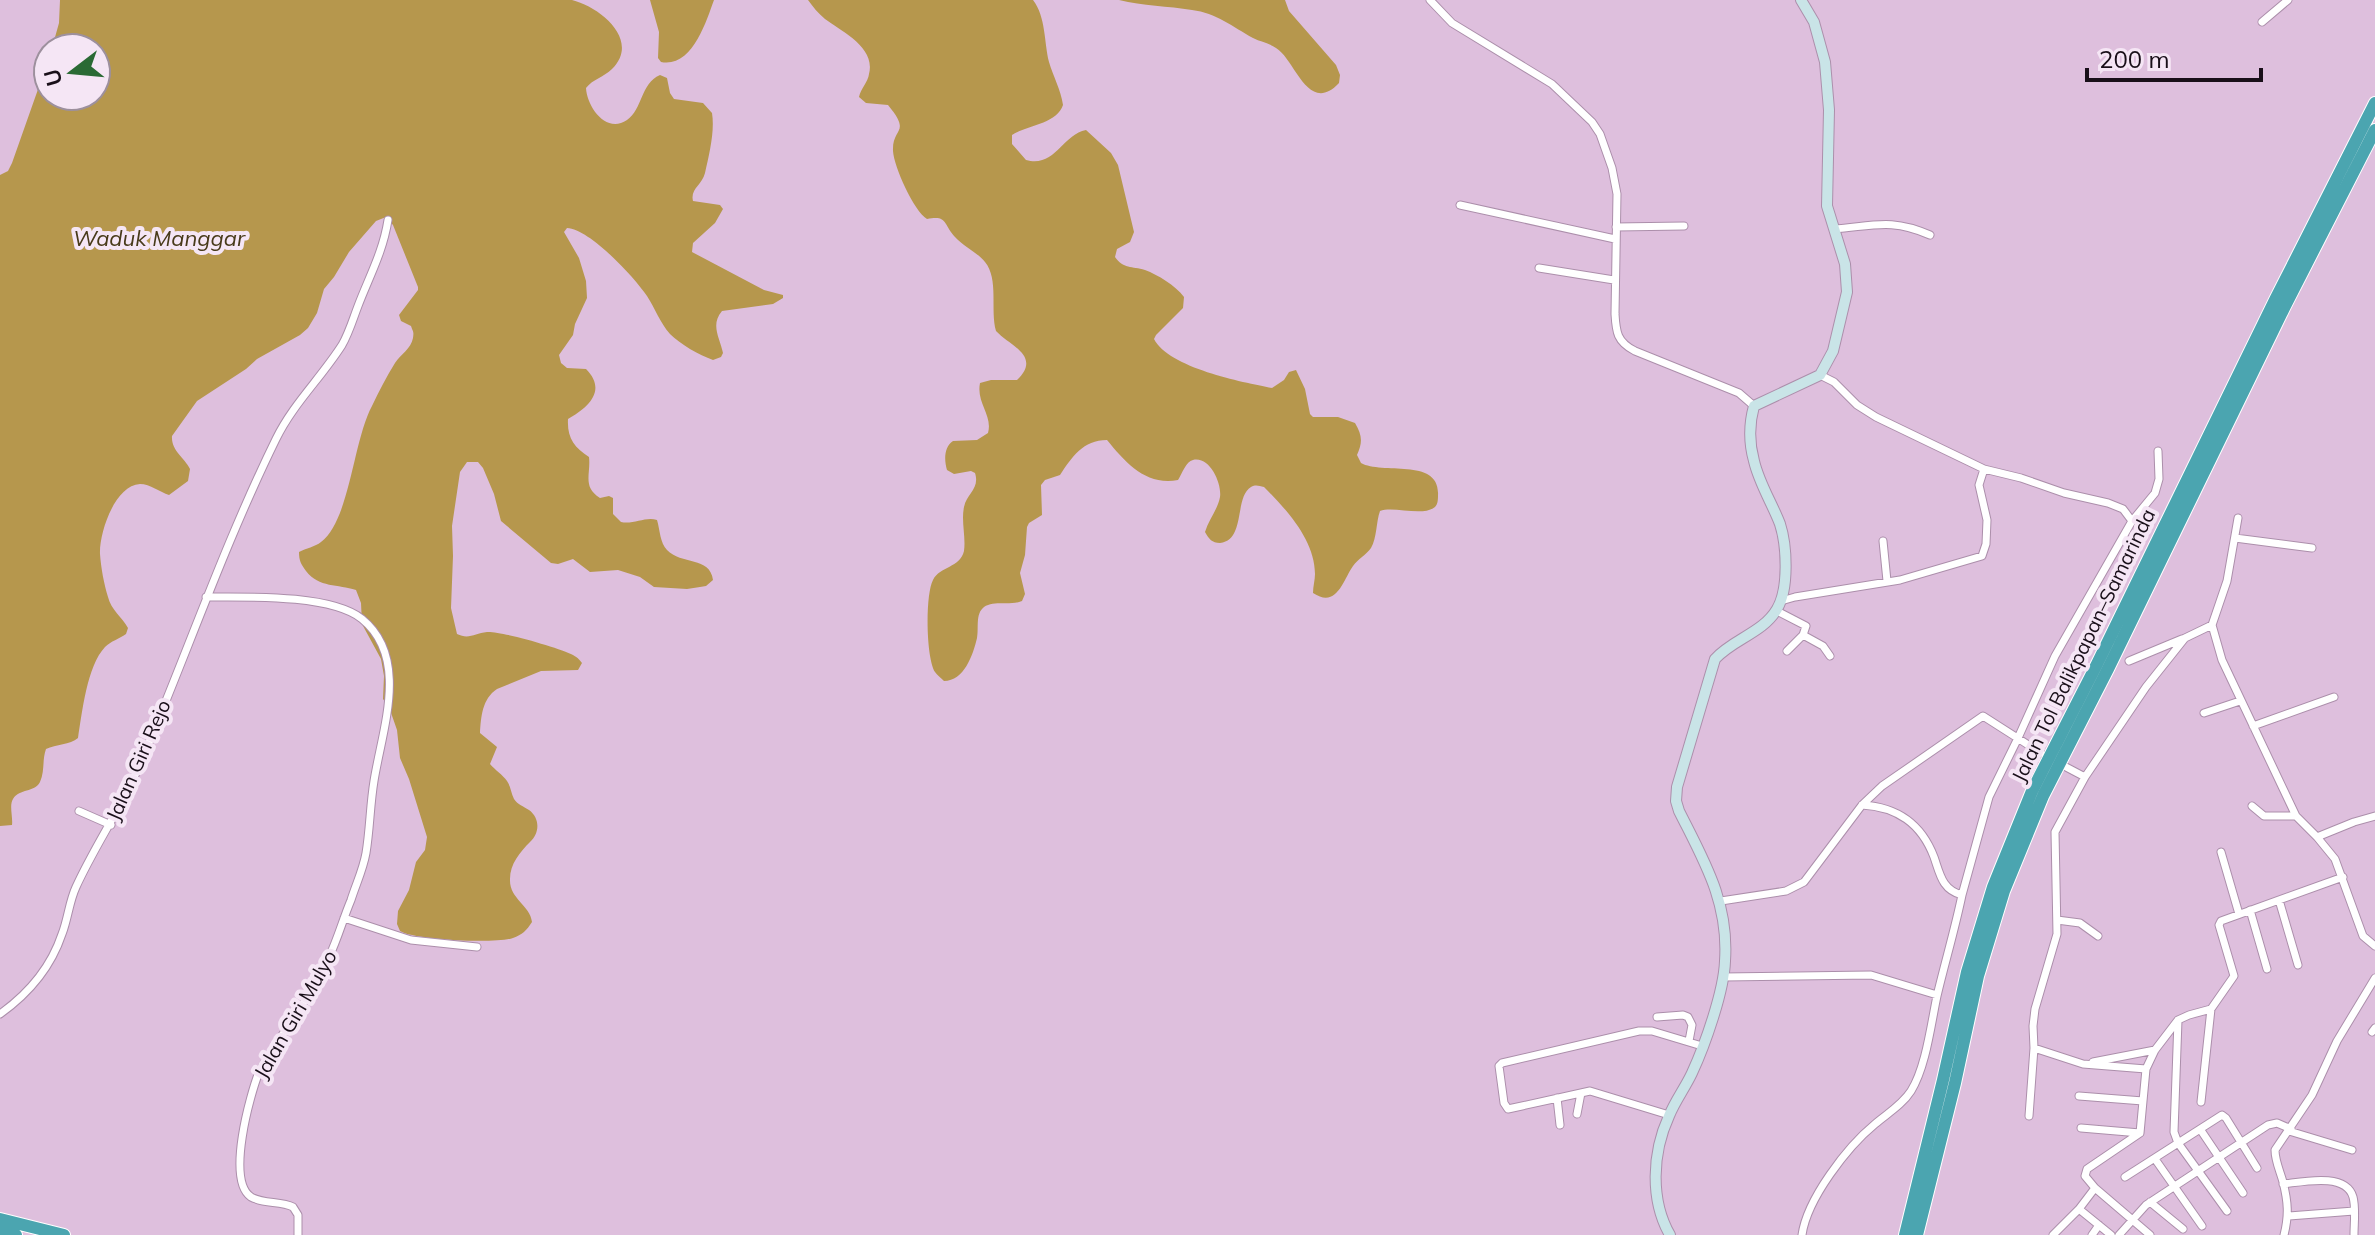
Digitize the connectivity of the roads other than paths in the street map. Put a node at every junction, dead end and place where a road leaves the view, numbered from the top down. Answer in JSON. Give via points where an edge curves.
{"nodes":[{"id":1,"x":1430,"y":0,"type":"edge"},
{"id":2,"x":1801,"y":0,"type":"edge"},
{"id":3,"x":2288,"y":0,"type":"edge"},
{"id":4,"x":2262,"y":22,"type":"dead end"},
{"id":5,"x":2375,"y":103,"type":"edge"},
{"id":6,"x":2375,"y":130,"type":"edge"},
{"id":7,"x":1460,"y":205,"type":"dead end"},
{"id":8,"x":388,"y":220,"type":"dead end"},
{"id":9,"x":1684,"y":226,"type":"dead end"},
{"id":10,"x":1616,"y":227,"type":"junction"},
{"id":11,"x":1834,"y":229,"type":"junction"},
{"id":12,"x":1930,"y":235,"type":"dead end"},
{"id":13,"x":1615,"y":239,"type":"junction"},
{"id":14,"x":1539,"y":268,"type":"dead end"},
{"id":15,"x":1614,"y":280,"type":"junction"},
{"id":16,"x":1820,"y":375,"type":"junction"},
{"id":17,"x":1754,"y":406,"type":"junction"},
{"id":18,"x":2158,"y":451,"type":"dead end"},
{"id":19,"x":1984,"y":469,"type":"junction"},
{"id":20,"x":2238,"y":518,"type":"dead end"},
{"id":21,"x":2132,"y":521,"type":"junction"},
{"id":22,"x":2235,"y":538,"type":"junction"},
{"id":23,"x":1883,"y":541,"type":"dead end"},
{"id":24,"x":2312,"y":548,"type":"dead end"},
{"id":25,"x":1887,"y":581,"type":"junction"},
{"id":26,"x":206,"y":597,"type":"junction"},
{"id":27,"x":1779,"y":606,"type":"junction"},
{"id":28,"x":2212,"y":625,"type":"junction"},
{"id":29,"x":1803,"y":635,"type":"junction"},
{"id":30,"x":2185,"y":638,"type":"junction"},
{"id":31,"x":1787,"y":651,"type":"dead end"},
{"id":32,"x":1830,"y":656,"type":"dead end"},
{"id":33,"x":2129,"y":661,"type":"dead end"},
{"id":34,"x":2334,"y":697,"type":"dead end"},
{"id":35,"x":2240,"y":701,"type":"junction"},
{"id":36,"x":2204,"y":713,"type":"dead end"},
{"id":37,"x":2253,"y":726,"type":"junction"},
{"id":38,"x":2018,"y":738,"type":"junction"},
{"id":39,"x":2041,"y":753,"type":"dead end"},
{"id":40,"x":2066,"y":767,"type":"dead end"},
{"id":41,"x":2085,"y":777,"type":"junction"},
{"id":42,"x":1862,"y":805,"type":"junction"},
{"id":43,"x":2252,"y":806,"type":"dead end"},
{"id":44,"x":79,"y":811,"type":"dead end"},
{"id":45,"x":2296,"y":816,"type":"junction"},
{"id":46,"x":2375,"y":816,"type":"edge"},
{"id":47,"x":111,"y":825,"type":"junction"},
{"id":48,"x":2317,"y":837,"type":"junction"},
{"id":49,"x":2221,"y":852,"type":"dead end"},
{"id":50,"x":2343,"y":877,"type":"junction"},
{"id":51,"x":1962,"y":895,"type":"junction"},
{"id":52,"x":2279,"y":900,"type":"junction"},
{"id":53,"x":1721,"y":901,"type":"junction"},
{"id":54,"x":2250,"y":910,"type":"junction"},
{"id":55,"x":2239,"y":914,"type":"junction"},
{"id":56,"x":344,"y":918,"type":"junction"},
{"id":57,"x":2057,"y":920,"type":"junction"},
{"id":58,"x":2098,"y":936,"type":"dead end"},
{"id":59,"x":2375,"y":946,"type":"edge"},
{"id":60,"x":477,"y":947,"type":"dead end"},
{"id":61,"x":2298,"y":965,"type":"dead end"},
{"id":62,"x":2267,"y":969,"type":"dead end"},
{"id":63,"x":1724,"y":977,"type":"junction"},
{"id":64,"x":2375,"y":978,"type":"edge"},
{"id":65,"x":1937,"y":995,"type":"junction"},
{"id":66,"x":2211,"y":1009,"type":"junction"},
{"id":67,"x":0,"y":1014,"type":"edge"},
{"id":68,"x":1657,"y":1017,"type":"dead end"},
{"id":69,"x":2178,"y":1020,"type":"junction"},
{"id":70,"x":1689,"y":1041,"type":"junction"},
{"id":71,"x":1702,"y":1046,"type":"junction"},
{"id":72,"x":2034,"y":1048,"type":"junction"},
{"id":73,"x":2155,"y":1050,"type":"junction"},
{"id":74,"x":2083,"y":1064,"type":"junction"},
{"id":75,"x":2146,"y":1069,"type":"junction"},
{"id":76,"x":1581,"y":1093,"type":"junction"},
{"id":77,"x":2079,"y":1096,"type":"dead end"},
{"id":78,"x":1557,"y":1098,"type":"junction"},
{"id":79,"x":2143,"y":1101,"type":"junction"},
{"id":80,"x":2201,"y":1102,"type":"dead end"},
{"id":81,"x":1577,"y":1114,"type":"dead end"},
{"id":82,"x":1669,"y":1115,"type":"junction"},
{"id":83,"x":2029,"y":1116,"type":"dead end"},
{"id":84,"x":1560,"y":1125,"type":"dead end"},
{"id":85,"x":2081,"y":1128,"type":"dead end"},
{"id":86,"x":2200,"y":1129,"type":"junction"},
{"id":87,"x":2290,"y":1130,"type":"junction"},
{"id":88,"x":2140,"y":1133,"type":"junction"},
{"id":89,"x":2178,"y":1143,"type":"junction"},
{"id":90,"x":2242,"y":1143,"type":"junction"},
{"id":91,"x":2352,"y":1150,"type":"dead end"},
{"id":92,"x":2220,"y":1157,"type":"junction"},
{"id":93,"x":2155,"y":1159,"type":"junction"},
{"id":94,"x":2257,"y":1168,"type":"dead end"},
{"id":95,"x":2198,"y":1171,"type":"junction"},
{"id":96,"x":2125,"y":1177,"type":"dead end"},
{"id":97,"x":2283,"y":1184,"type":"junction"},
{"id":98,"x":2175,"y":1187,"type":"junction"},
{"id":99,"x":2095,"y":1188,"type":"junction"},
{"id":100,"x":2243,"y":1193,"type":"dead end"},
{"id":101,"x":2150,"y":1202,"type":"junction"},
{"id":102,"x":2079,"y":1209,"type":"junction"},
{"id":103,"x":2227,"y":1211,"type":"dead end"},
{"id":104,"x":2354,"y":1211,"type":"junction"},
{"id":105,"x":2289,"y":1216,"type":"junction"},
{"id":106,"x":0,"y":1219,"type":"edge"},
{"id":107,"x":2133,"y":1219,"type":"junction"},
{"id":108,"x":2099,"y":1225,"type":"junction"},
{"id":109,"x":2202,"y":1226,"type":"dead end"},
{"id":110,"x":2183,"y":1229,"type":"dead end"},
{"id":111,"x":0,"y":1231,"type":"edge"},
{"id":112,"x":16,"y":1235,"type":"edge"},
{"id":113,"x":64,"y":1235,"type":"edge"},
{"id":114,"x":298,"y":1235,"type":"edge"},
{"id":115,"x":1670,"y":1235,"type":"edge"},
{"id":116,"x":1802,"y":1235,"type":"edge"},
{"id":117,"x":1905,"y":1235,"type":"edge"},
{"id":118,"x":1917,"y":1235,"type":"edge"},
{"id":119,"x":2053,"y":1235,"type":"edge"},
{"id":120,"x":2092,"y":1235,"type":"edge"},
{"id":121,"x":2111,"y":1235,"type":"edge"},
{"id":122,"x":2119,"y":1235,"type":"edge"},
{"id":123,"x":2150,"y":1235,"type":"edge"},
{"id":124,"x":2284,"y":1235,"type":"edge"},
{"id":125,"x":2354,"y":1235,"type":"edge"}],
"edges":[{"from":1,"to":10,"type":"street","via":[[1452,23],[1552,84],[1592,122],[1612,168]]},
{"from":2,"to":11,"type":"street","via":[[1824,53],[1829,110],[1826,201]]},
{"from":3,"to":4,"type":"street"},
{"from":5,"to":117,"type":"highway","name":"Jalan Tol Balikpapan–Samarinda","via":[[2032,791],[1993,887],[1967,972]]},
{"from":6,"to":118,"type":"highway","name":"Jalan Tol Balikpapan–Samarinda","via":[[2043,796],[2004,891],[1978,976]]},
{"from":7,"to":13,"type":"street"},
{"from":8,"to":26,"type":"street","name":"Jalan Giri Rejo","via":[[349,331],[278,435]]},
{"from":9,"to":10,"type":"street"},
{"from":10,"to":13,"type":"street"},
{"from":11,"to":12,"type":"street","via":[[1893,223]]},
{"from":11,"to":16,"type":"street","via":[[1847,292],[1833,351]]},
{"from":13,"to":15,"type":"street"},
{"from":14,"to":15,"type":"street"},
{"from":15,"to":17,"type":"street","via":[[1616,331],[1622,344],[1739,393]]},
{"from":16,"to":17,"type":"street"},
{"from":16,"to":19,"type":"street","via":[[1876,417]]},
{"from":17,"to":27,"type":"street","via":[[1754,461],[1781,530],[1786,577]]},
{"from":18,"to":21,"type":"street","via":[[2155,493]]},
{"from":19,"to":21,"type":"street","via":[[2108,503],[2123,509]]},
{"from":19,"to":25,"type":"street","via":[[1979,485],[1987,520],[1982,556]]},
{"from":20,"to":22,"type":"street"},
{"from":21,"to":38,"type":"street","via":[[2055,656]]},
{"from":22,"to":24,"type":"street"},
{"from":22,"to":28,"type":"street"},
{"from":23,"to":25,"type":"street"},
{"from":25,"to":27,"type":"street","via":[[1795,597]]},
{"from":26,"to":47,"type":"street","name":"Jalan Giri Rejo"},
{"from":26,"to":56,"type":"street","name":"Jalan Giri Mulyo","via":[[323,603],[349,611],[373,631],[384,653],[387,715],[363,866]]},
{"from":27,"to":29,"type":"street","via":[[1789,619],[1805,624]]},
{"from":27,"to":53,"type":"street","via":[[1761,627],[1715,659],[1675,797]]},
{"from":28,"to":30,"type":"street"},
{"from":28,"to":35,"type":"street"},
{"from":29,"to":31,"type":"street"},
{"from":29,"to":32,"type":"street"},
{"from":30,"to":33,"type":"street"},
{"from":30,"to":41,"type":"street"},
{"from":34,"to":37,"type":"street"},
{"from":35,"to":36,"type":"street"},
{"from":35,"to":37,"type":"street"},
{"from":37,"to":45,"type":"street"},
{"from":38,"to":39,"type":"street"},
{"from":38,"to":42,"type":"street","via":[[1983,716]]},
{"from":38,"to":51,"type":"street","via":[[1989,797]]},
{"from":40,"to":41,"type":"street"},
{"from":41,"to":57,"type":"street","via":[[2054,836]]},
{"from":42,"to":51,"type":"street","via":[[1897,812],[1910,822],[1933,856],[1940,879]]},
{"from":42,"to":53,"type":"street","via":[[1804,882],[1786,891]]},
{"from":43,"to":45,"type":"street","via":[[2264,816]]},
{"from":44,"to":47,"type":"street"},
{"from":45,"to":48,"type":"street"},
{"from":46,"to":48,"type":"street"},
{"from":47,"to":67,"type":"street","name":"Jalan Giri Rejo","via":[[74,891],[49,961],[22,997]]},
{"from":48,"to":50,"type":"street"},
{"from":49,"to":55,"type":"street"},
{"from":50,"to":52,"type":"street"},
{"from":50,"to":59,"type":"street","via":[[2363,936]]},
{"from":51,"to":65,"type":"street"},
{"from":52,"to":54,"type":"street"},
{"from":52,"to":61,"type":"street"},
{"from":53,"to":63,"type":"street"},
{"from":54,"to":55,"type":"street"},
{"from":54,"to":62,"type":"street"},
{"from":55,"to":66,"type":"street","via":[[2220,923],[2235,973]]},
{"from":56,"to":60,"type":"street","via":[[411,940]]},
{"from":56,"to":114,"type":"street","name":"Jalan Giri Mulyo","via":[[321,973],[259,1072],[241,1150],[240,1174],[247,1193],[291,1205],[297,1212]]},
{"from":57,"to":58,"type":"street","via":[[2080,923]]},
{"from":57,"to":72,"type":"street","via":[[2035,1009]]},
{"from":63,"to":65,"type":"street","via":[[1871,975]]},
{"from":63,"to":71,"type":"street"},
{"from":64,"to":87,"type":"street"},
{"from":65,"to":116,"type":"street","via":[[1913,1089],[1838,1166],[1819,1193]]},
{"from":66,"to":69,"type":"street"},
{"from":66,"to":80,"type":"street"},
{"from":68,"to":70,"type":"street","via":[[1688,1017]]},
{"from":69,"to":73,"type":"street"},
{"from":69,"to":89,"type":"street","via":[[2173,1122]]},
{"from":70,"to":71,"type":"street"},
{"from":70,"to":78,"type":"street","via":[[1645,1031],[1499,1065],[1507,1109]]},
{"from":71,"to":82,"type":"street"},
{"from":72,"to":74,"type":"street"},
{"from":72,"to":83,"type":"street"},
{"from":73,"to":74,"type":"street"},
{"from":73,"to":75,"type":"street"},
{"from":74,"to":75,"type":"street"},
{"from":75,"to":79,"type":"street"},
{"from":76,"to":78,"type":"street"},
{"from":76,"to":81,"type":"street"},
{"from":76,"to":82,"type":"street","via":[[1592,1091]]},
{"from":77,"to":79,"type":"street"},
{"from":78,"to":84,"type":"street"},
{"from":79,"to":88,"type":"street"},
{"from":82,"to":115,"type":"street","via":[[1656,1186]]},
{"from":85,"to":88,"type":"street"},
{"from":86,"to":89,"type":"street"},
{"from":86,"to":90,"type":"street","via":[[2222,1115]]},
{"from":86,"to":92,"type":"street"},
{"from":87,"to":90,"type":"street","via":[[2274,1123]]},
{"from":87,"to":91,"type":"street"},
{"from":87,"to":97,"type":"street","via":[[2275,1150]]},
{"from":88,"to":99,"type":"street","via":[[2087,1169],[2085,1176]]},
{"from":89,"to":93,"type":"street"},
{"from":89,"to":95,"type":"street"},
{"from":90,"to":92,"type":"street"},
{"from":90,"to":94,"type":"street"},
{"from":92,"to":95,"type":"street"},
{"from":92,"to":100,"type":"street"},
{"from":93,"to":96,"type":"street"},
{"from":93,"to":98,"type":"street"},
{"from":95,"to":98,"type":"street"},
{"from":95,"to":103,"type":"street"},
{"from":97,"to":104,"type":"street","via":[[2342,1184],[2349,1188]]},
{"from":97,"to":105,"type":"street"},
{"from":98,"to":101,"type":"street"},
{"from":98,"to":109,"type":"street"},
{"from":99,"to":102,"type":"street"},
{"from":99,"to":107,"type":"street"},
{"from":101,"to":107,"type":"street"},
{"from":101,"to":110,"type":"street"},
{"from":102,"to":108,"type":"street"},
{"from":102,"to":119,"type":"street"},
{"from":104,"to":105,"type":"street"},
{"from":104,"to":125,"type":"street"},
{"from":105,"to":124,"type":"street"},
{"from":106,"to":113,"type":"highway"},
{"from":107,"to":122,"type":"street"},
{"from":107,"to":123,"type":"street"},
{"from":108,"to":120,"type":"street"},
{"from":108,"to":121,"type":"street"},
{"from":111,"to":112,"type":"highway"}]}
